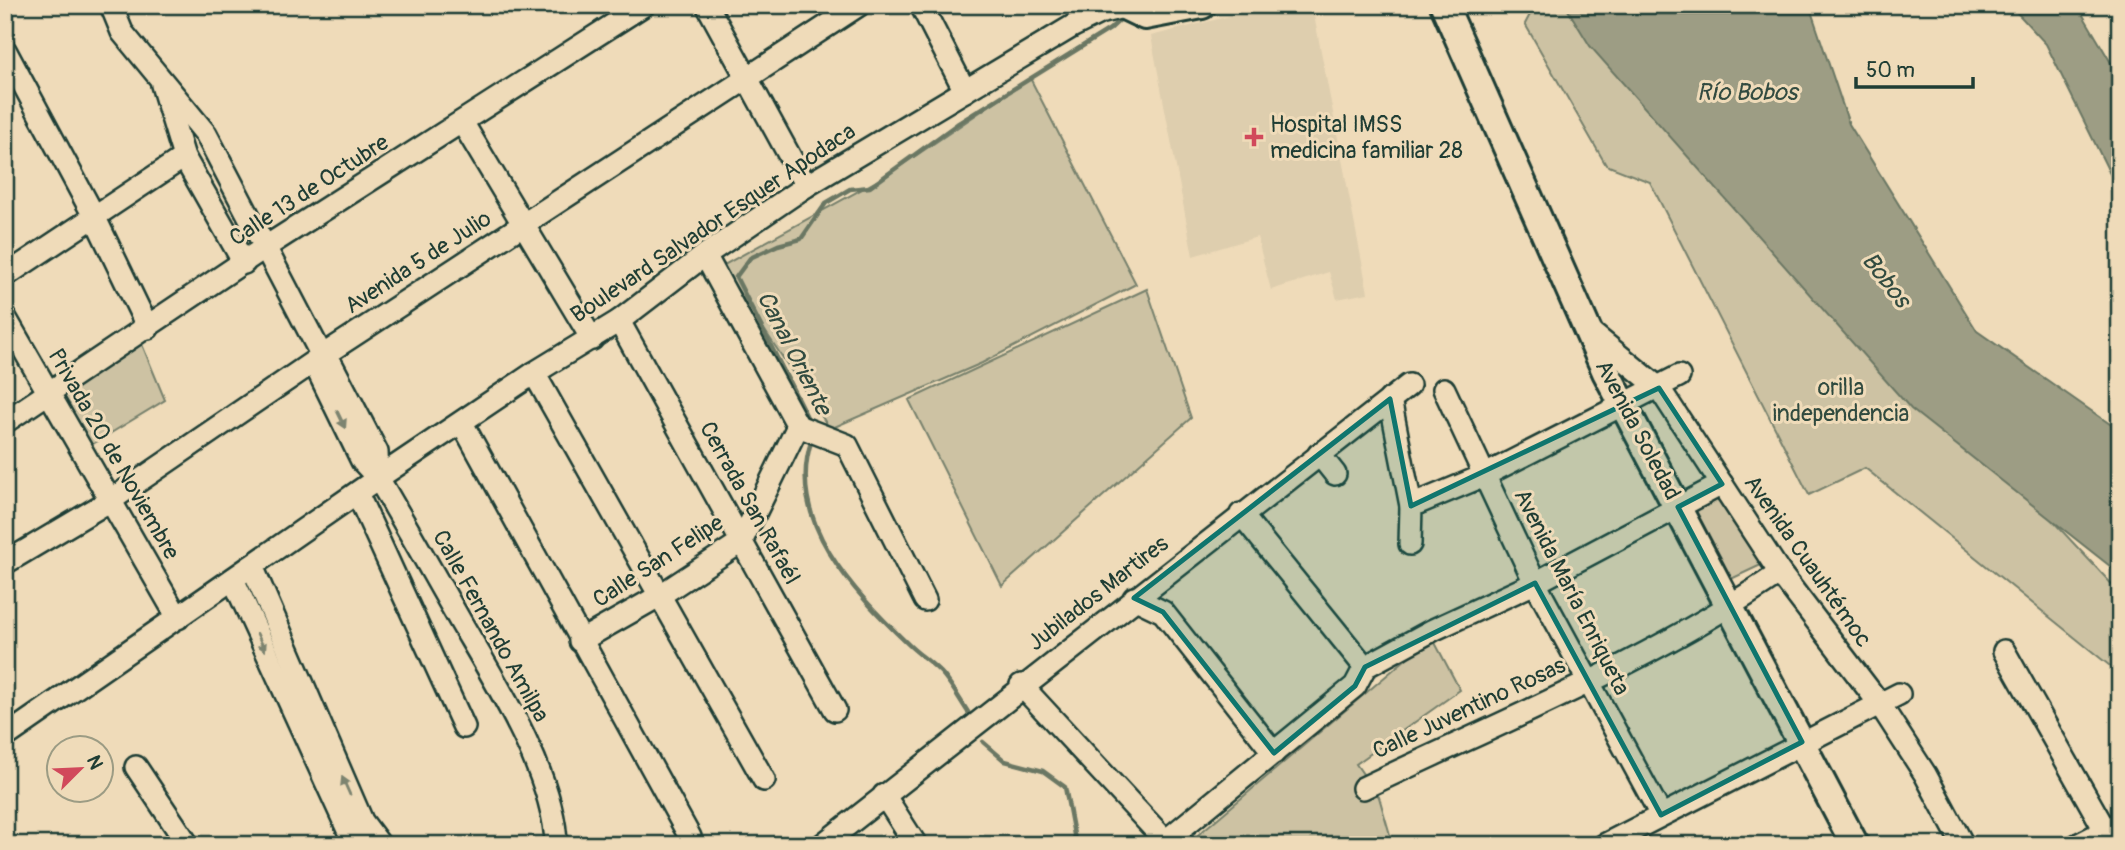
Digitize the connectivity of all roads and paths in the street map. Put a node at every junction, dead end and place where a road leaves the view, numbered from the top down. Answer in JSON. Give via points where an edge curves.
{"nodes":[{"id":1,"x":111,"y":5,"type":"edge"},
{"id":2,"x":644,"y":5,"type":"edge"},
{"id":3,"x":707,"y":5,"type":"edge"},
{"id":4,"x":859,"y":5,"type":"edge"},
{"id":5,"x":921,"y":5,"type":"edge"},
{"id":6,"x":1202,"y":5,"type":"edge"},
{"id":7,"x":1444,"y":5,"type":"edge"},
{"id":8,"x":1123,"y":6,"type":"edge"},
{"id":9,"x":5,"y":50,"type":"edge"},
{"id":10,"x":158,"y":74,"type":"junction"},
{"id":11,"x":747,"y":76,"type":"junction"},
{"id":12,"x":965,"y":91,"type":"junction"},
{"id":13,"x":461,"y":122,"type":"junction"},
{"id":14,"x":184,"y":157,"type":"junction"},
{"id":15,"x":806,"y":186,"type":"junction"},
{"id":16,"x":94,"y":216,"type":"junction"},
{"id":17,"x":522,"y":225,"type":"junction"},
{"id":18,"x":264,"y":248,"type":"junction"},
{"id":19,"x":705,"y":255,"type":"junction"},
{"id":20,"x":244,"y":263,"type":"junction"},
{"id":21,"x":5,"y":276,"type":"edge"},
{"id":22,"x":5,"y":317,"type":"edge"},
{"id":23,"x":619,"y":321,"type":"junction"},
{"id":24,"x":148,"y":328,"type":"junction"},
{"id":25,"x":1586,"y":328,"type":"junction"},
{"id":26,"x":592,"y":339,"type":"junction"},
{"id":27,"x":322,"y":356,"type":"junction"},
{"id":28,"x":534,"y":373,"type":"junction"},
{"id":29,"x":1679,"y":376,"type":"dead end"},
{"id":30,"x":1409,"y":385,"type":"dead end"},
{"id":31,"x":1660,"y":388,"type":"junction"},
{"id":32,"x":1444,"y":389,"type":"dead end"},
{"id":33,"x":49,"y":392,"type":"junction"},
{"id":34,"x":1390,"y":399,"type":"junction"},
{"id":35,"x":1625,"y":406,"type":"junction"},
{"id":36,"x":5,"y":422,"type":"edge"},
{"id":37,"x":462,"y":423,"type":"junction"},
{"id":38,"x":798,"y":426,"type":"junction"},
{"id":39,"x":1319,"y":454,"type":"junction"},
{"id":40,"x":1335,"y":474,"type":"dead end"},
{"id":41,"x":1483,"y":476,"type":"junction"},
{"id":42,"x":378,"y":478,"type":"junction"},
{"id":43,"x":1722,"y":484,"type":"junction"},
{"id":44,"x":357,"y":493,"type":"junction"},
{"id":45,"x":111,"y":500,"type":"junction"},
{"id":46,"x":1411,"y":506,"type":"junction"},
{"id":47,"x":1678,"y":507,"type":"junction"},
{"id":48,"x":1241,"y":514,"type":"junction"},
{"id":49,"x":741,"y":542,"type":"junction"},
{"id":50,"x":1410,"y":544,"type":"dead end"},
{"id":51,"x":5,"y":563,"type":"edge"},
{"id":52,"x":252,"y":566,"type":"junction"},
{"id":53,"x":1780,"y":573,"type":"junction"},
{"id":54,"x":233,"y":579,"type":"junction"},
{"id":55,"x":1535,"y":583,"type":"junction"},
{"id":56,"x":659,"y":596,"type":"junction"},
{"id":57,"x":1134,"y":598,"type":"junction"},
{"id":58,"x":925,"y":600,"type":"dead end"},
{"id":59,"x":1732,"y":606,"type":"junction"},
{"id":60,"x":178,"y":618,"type":"junction"},
{"id":61,"x":580,"y":641,"type":"junction"},
{"id":62,"x":2004,"y":651,"type":"dead end"},
{"id":63,"x":1365,"y":667,"type":"junction"},
{"id":64,"x":1587,"y":681,"type":"junction"},
{"id":65,"x":1021,"y":685,"type":"junction"},
{"id":66,"x":1899,"y":694,"type":"dead end"},
{"id":67,"x":1879,"y":703,"type":"junction"},
{"id":68,"x":835,"y":710,"type":"dead end"},
{"id":69,"x":464,"y":727,"type":"dead end"},
{"id":70,"x":5,"y":737,"type":"edge"},
{"id":71,"x":1802,"y":742,"type":"junction"},
{"id":72,"x":1274,"y":753,"type":"junction"},
{"id":73,"x":136,"y":766,"type":"dead end"},
{"id":74,"x":764,"y":780,"type":"dead end"},
{"id":75,"x":1363,"y":788,"type":"dead end"},
{"id":76,"x":884,"y":795,"type":"junction"},
{"id":77,"x":1661,"y":815,"type":"junction"},
{"id":78,"x":2114,"y":833,"type":"edge"},
{"id":79,"x":690,"y":837,"type":"dead end"},
{"id":80,"x":1612,"y":843,"type":"edge"},
{"id":81,"x":188,"y":845,"type":"edge"},
{"id":82,"x":355,"y":845,"type":"edge"},
{"id":83,"x":380,"y":845,"type":"edge"},
{"id":84,"x":555,"y":845,"type":"edge"},
{"id":85,"x":821,"y":845,"type":"edge"},
{"id":86,"x":916,"y":845,"type":"edge"},
{"id":87,"x":1855,"y":845,"type":"edge"},
{"id":88,"x":1963,"y":845,"type":"edge"},
{"id":89,"x":2077,"y":845,"type":"edge"}],
"edges":[{"from":1,"to":10,"type":"street","via":[[122,32]]},
{"from":2,"to":13,"type":"street","name":"Calle 13 de Octubre"},
{"from":3,"to":11,"type":"street"},
{"from":4,"to":11,"type":"street","name":"Avenida 5 de Julio"},
{"from":5,"to":12,"type":"street"},
{"from":6,"to":8,"type":"main road","via":[[1145,16]]},
{"from":7,"to":25,"type":"main road","name":"Avenida Soledad"},
{"from":8,"to":12,"type":"street","name":"Boulevard Salvador Esquer Apodaca","via":[[1073,26]]},
{"from":9,"to":16,"type":"street"},
{"from":10,"to":14,"type":"street"},
{"from":10,"to":18,"type":"street","via":[[206,134]]},
{"from":11,"to":15,"type":"street"},
{"from":11,"to":17,"type":"street","name":"Avenida 5 de Julio"},
{"from":12,"to":15,"type":"street","name":"Boulevard Salvador Esquer Apodaca"},
{"from":13,"to":17,"type":"street"},
{"from":13,"to":18,"type":"street","name":"Calle 13 de Octubre"},
{"from":14,"to":16,"type":"street"},
{"from":14,"to":20,"type":"street"},
{"from":15,"to":19,"type":"street","name":"Boulevard Salvador Esquer Apodaca"},
{"from":16,"to":21,"type":"street"},
{"from":16,"to":24,"type":"street"},
{"from":17,"to":26,"type":"street"},
{"from":17,"to":27,"type":"street","name":"Avenida 5 de Julio"},
{"from":18,"to":20,"type":"street","name":"Calle 13 de Octubre"},
{"from":18,"to":27,"type":"street"},
{"from":19,"to":23,"type":"street","name":"Boulevard Salvador Esquer Apodaca"},
{"from":19,"to":38,"type":"street"},
{"from":20,"to":24,"type":"street","name":"Calle 13 de Octubre"},
{"from":22,"to":33,"type":"street","name":"Privada 20 de Noviembre"},
{"from":23,"to":26,"type":"street","name":"Boulevard Salvador Esquer Apodaca"},
{"from":23,"to":49,"type":"street","name":"Cerrada San Rafaél"},
{"from":24,"to":33,"type":"street","name":"Calle 13 de Octubre"},
{"from":25,"to":31,"type":"street","name":"Avenida Cuauhtémoc"},
{"from":25,"to":35,"type":"main road","name":"Avenida Soledad"},
{"from":26,"to":28,"type":"street","name":"Boulevard Salvador Esquer Apodaca"},
{"from":27,"to":42,"type":"street","via":[[333,367],[377,452]]},
{"from":27,"to":45,"type":"street","name":"Avenida 5 de Julio"},
{"from":28,"to":37,"type":"street","name":"Boulevard Salvador Esquer Apodaca"},
{"from":28,"to":56,"type":"street"},
{"from":29,"to":31,"type":"street"},
{"from":30,"to":34,"type":"street","name":"Jubilados Martires"},
{"from":31,"to":35,"type":"street"},
{"from":31,"to":43,"type":"street","name":"Avenida Cuauhtémoc"},
{"from":32,"to":41,"type":"street","name":"Avenida María Enriqueta"},
{"from":33,"to":36,"type":"street","name":"Calle 13 de Octubre"},
{"from":33,"to":45,"type":"street","name":"Privada 20 de Noviembre"},
{"from":34,"to":39,"type":"street","name":"Jubilados Martires"},
{"from":34,"to":46,"type":"street"},
{"from":35,"to":41,"type":"street"},
{"from":35,"to":47,"type":"main road","name":"Avenida Soledad"},
{"from":37,"to":42,"type":"street","name":"Boulevard Salvador Esquer Apodaca"},
{"from":37,"to":61,"type":"street"},
{"from":38,"to":49,"type":"street","name":"Calle San Felipe"},
{"from":38,"to":58,"type":"street","via":[[847,445]]},
{"from":39,"to":40,"type":"street"},
{"from":39,"to":48,"type":"street","name":"Jubilados Martires"},
{"from":41,"to":46,"type":"street"},
{"from":41,"to":55,"type":"street","name":"Avenida María Enriqueta"},
{"from":42,"to":44,"type":"street","name":"Boulevard Salvador Esquer Apodaca"},
{"from":42,"to":84,"type":"street","name":"Calle Fernando Amilpa","via":[[511,709],[541,779]]},
{"from":43,"to":47,"type":"street"},
{"from":43,"to":53,"type":"street","name":"Avenida Cuauhtémoc"},
{"from":44,"to":52,"type":"street","name":"Boulevard Salvador Esquer Apodaca"},
{"from":44,"to":69,"type":"street"},
{"from":45,"to":51,"type":"street","name":"Avenida 5 de Julio"},
{"from":45,"to":60,"type":"street","name":"Privada 20 de Noviembre"},
{"from":46,"to":50,"type":"street"},
{"from":47,"to":55,"type":"street"},
{"from":47,"to":59,"type":"main road","name":"Avenida Soledad"},
{"from":48,"to":57,"type":"street","name":"Jubilados Martires"},
{"from":48,"to":63,"type":"street"},
{"from":49,"to":56,"type":"street","name":"Calle San Felipe"},
{"from":49,"to":68,"type":"street","name":"Cerrada San Rafaél"},
{"from":52,"to":54,"type":"street","name":"Boulevard Salvador Esquer Apodaca"},
{"from":83,"to":52,"type":"street","one_way":true,"via":[[362,821]]},
{"from":53,"to":59,"type":"street","name":"Calle Juventino Rosas"},
{"from":53,"to":67,"type":"street","name":"Avenida Cuauhtémoc"},
{"from":54,"to":60,"type":"street","name":"Boulevard Salvador Esquer Apodaca"},
{"from":54,"to":82,"type":"street","one_way":true},
{"from":55,"to":63,"type":"street"},
{"from":55,"to":64,"type":"street","name":"Avenida María Enriqueta"},
{"from":56,"to":61,"type":"street","name":"Calle San Felipe"},
{"from":56,"to":74,"type":"street"},
{"from":57,"to":65,"type":"street","name":"Jubilados Martires"},
{"from":57,"to":72,"type":"street","via":[[1163,612]]},
{"from":59,"to":64,"type":"street","name":"Calle Juventino Rosas"},
{"from":59,"to":71,"type":"main road","name":"Avenida Soledad"},
{"from":60,"to":70,"type":"street","name":"Boulevard Salvador Esquer Apodaca"},
{"from":61,"to":79,"type":"street"},
{"from":62,"to":78,"type":"street"},
{"from":63,"to":72,"type":"street","via":[[1355,686]]},
{"from":64,"to":75,"type":"street","name":"Calle Juventino Rosas"},
{"from":64,"to":77,"type":"street","name":"Avenida María Enriqueta"},
{"from":65,"to":72,"type":"street","via":[[1168,839]]},
{"from":65,"to":76,"type":"street","name":"Jubilados Martires","via":[[962,737]]},
{"from":66,"to":67,"type":"street"},
{"from":67,"to":71,"type":"street"},
{"from":67,"to":88,"type":"street","name":"Avenida Cuauhtémoc"},
{"from":71,"to":77,"type":"street"},
{"from":71,"to":87,"type":"main road","name":"Avenida Soledad"},
{"from":73,"to":81,"type":"street"},
{"from":76,"to":85,"type":"street","name":"Jubilados Martires"},
{"from":76,"to":86,"type":"street"},
{"from":77,"to":80,"type":"street"},
{"from":78,"to":89,"type":"street"}]}
